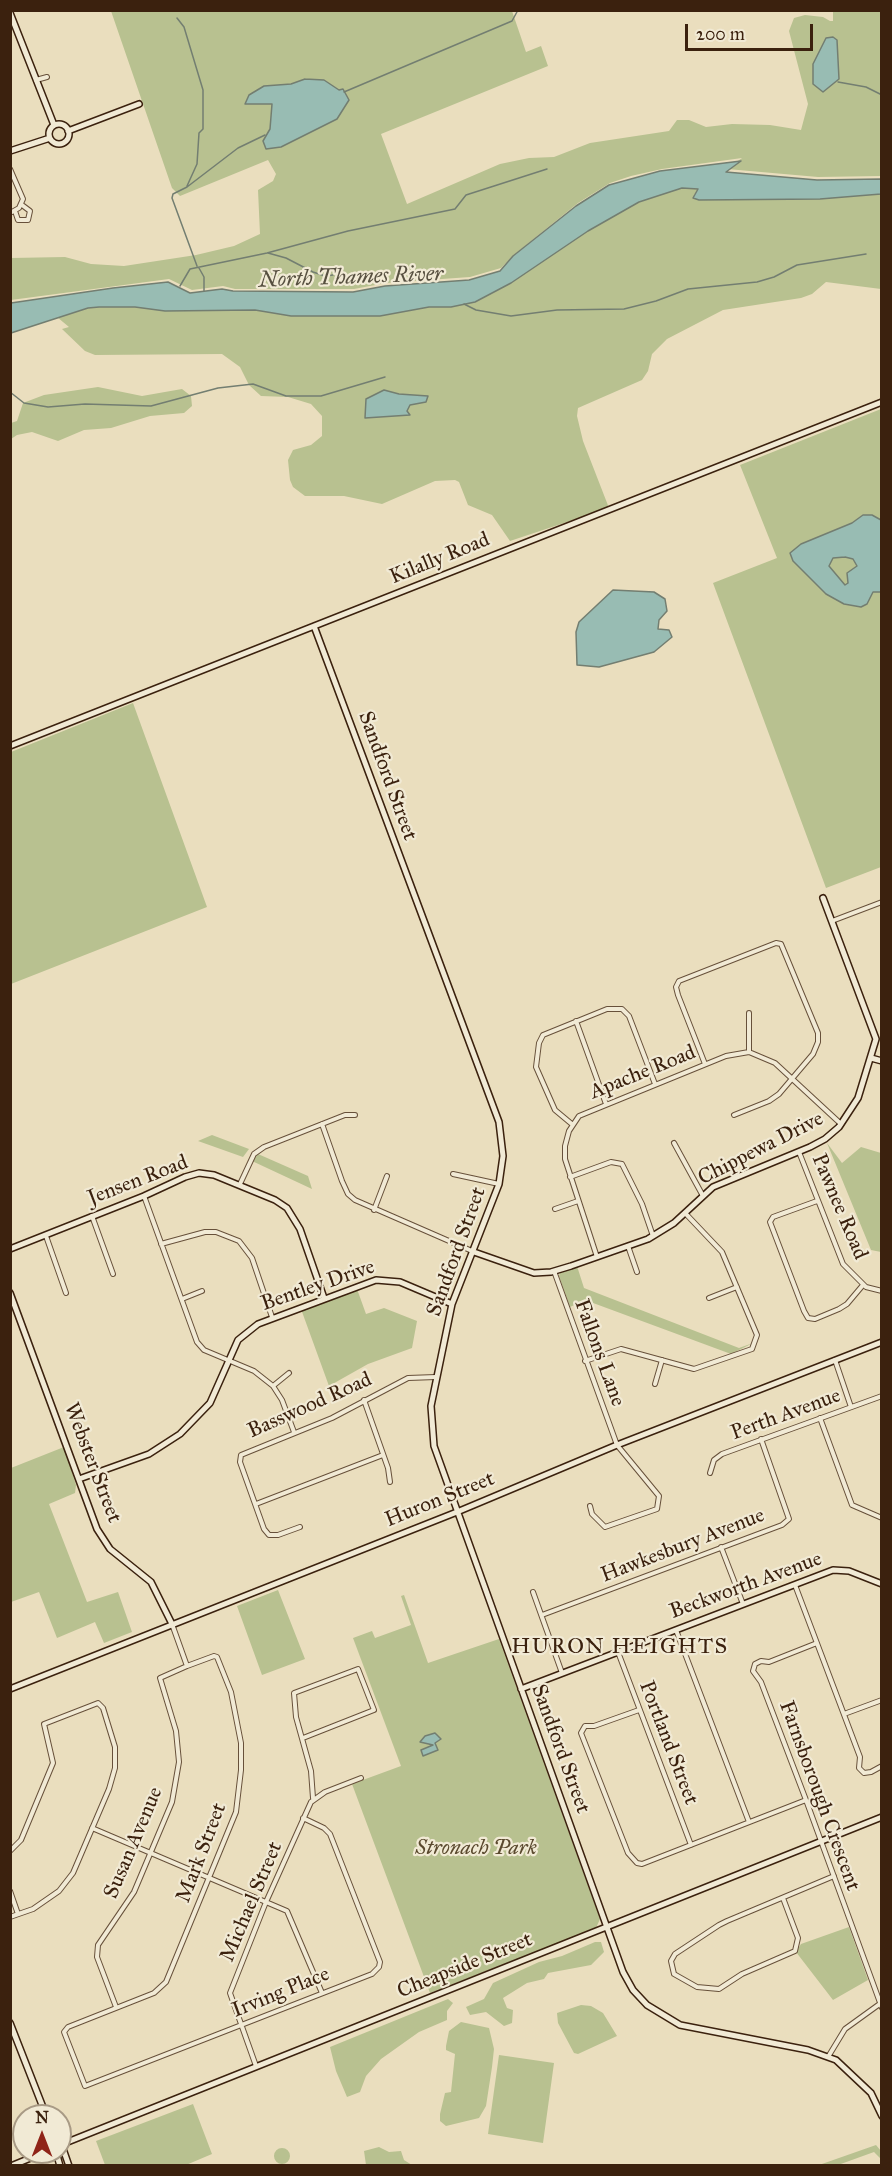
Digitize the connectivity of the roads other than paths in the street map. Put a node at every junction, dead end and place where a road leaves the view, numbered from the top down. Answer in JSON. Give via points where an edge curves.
{"nodes":[{"id":1,"x":10,"y":12,"type":"edge"},
{"id":2,"x":14,"y":30,"type":"edge"},
{"id":3,"x":47,"y":77,"type":"dead end"},
{"id":4,"x":36,"y":80,"type":"junction"},
{"id":5,"x":139,"y":104,"type":"dead end"},
{"id":6,"x":54,"y":125,"type":"junction"},
{"id":7,"x":68,"y":131,"type":"junction"},
{"id":8,"x":50,"y":138,"type":"junction"},
{"id":9,"x":10,"y":151,"type":"edge"},
{"id":10,"x":10,"y":169,"type":"edge"},
{"id":11,"x":22,"y":205,"type":"junction"},
{"id":12,"x":13,"y":212,"type":"edge"},
{"id":13,"x":882,"y":402,"type":"edge"},
{"id":14,"x":314,"y":626,"type":"junction"},
{"id":15,"x":10,"y":746,"type":"edge"},
{"id":16,"x":823,"y":898,"type":"dead end"},
{"id":17,"x":882,"y":902,"type":"edge"},
{"id":18,"x":832,"y":921,"type":"junction"},
{"id":19,"x":748,"y":1012,"type":"dead end"},
{"id":20,"x":576,"y":1021,"type":"junction"},
{"id":21,"x":748,"y":1052,"type":"junction"},
{"id":22,"x":872,"y":1058,"type":"junction"},
{"id":23,"x":882,"y":1061,"type":"edge"},
{"id":24,"x":705,"y":1064,"type":"junction"},
{"id":25,"x":793,"y":1077,"type":"junction"},
{"id":26,"x":655,"y":1084,"type":"junction"},
{"id":27,"x":606,"y":1104,"type":"junction"},
{"id":28,"x":355,"y":1115,"type":"dead end"},
{"id":29,"x":734,"y":1115,"type":"dead end"},
{"id":30,"x":322,"y":1124,"type":"junction"},
{"id":31,"x":842,"y":1124,"type":"junction"},
{"id":32,"x":573,"y":1125,"type":"junction"},
{"id":33,"x":674,"y":1143,"type":"dead end"},
{"id":34,"x":799,"y":1152,"type":"junction"},
{"id":35,"x":453,"y":1174,"type":"dead end"},
{"id":36,"x":387,"y":1176,"type":"dead end"},
{"id":37,"x":570,"y":1177,"type":"junction"},
{"id":38,"x":499,"y":1184,"type":"junction"},
{"id":39,"x":240,"y":1185,"type":"junction"},
{"id":40,"x":144,"y":1196,"type":"junction"},
{"id":41,"x":703,"y":1196,"type":"junction"},
{"id":42,"x":578,"y":1201,"type":"junction"},
{"id":43,"x":817,"y":1201,"type":"junction"},
{"id":44,"x":555,"y":1209,"type":"dead end"},
{"id":45,"x":375,"y":1210,"type":"junction"},
{"id":46,"x":685,"y":1213,"type":"junction"},
{"id":47,"x":92,"y":1216,"type":"junction"},
{"id":48,"x":46,"y":1236,"type":"junction"},
{"id":49,"x":653,"y":1236,"type":"junction"},
{"id":50,"x":161,"y":1244,"type":"junction"},
{"id":51,"x":628,"y":1246,"type":"junction"},
{"id":52,"x":10,"y":1249,"type":"edge"},
{"id":53,"x":474,"y":1252,"type":"junction"},
{"id":54,"x":597,"y":1257,"type":"junction"},
{"id":55,"x":554,"y":1271,"type":"junction"},
{"id":56,"x":637,"y":1272,"type":"dead end"},
{"id":57,"x":113,"y":1274,"type":"dead end"},
{"id":58,"x":863,"y":1285,"type":"junction"},
{"id":59,"x":737,"y":1287,"type":"junction"},
{"id":60,"x":202,"y":1291,"type":"dead end"},
{"id":61,"x":882,"y":1291,"type":"edge"},
{"id":62,"x":10,"y":1293,"type":"edge"},
{"id":63,"x":66,"y":1293,"type":"dead end"},
{"id":64,"x":324,"y":1298,"type":"junction"},
{"id":65,"x":709,"y":1298,"type":"dead end"},
{"id":66,"x":182,"y":1299,"type":"junction"},
{"id":67,"x":452,"y":1304,"type":"junction"},
{"id":68,"x":272,"y":1317,"type":"junction"},
{"id":69,"x":882,"y":1342,"type":"edge"},
{"id":70,"x":662,"y":1360,"type":"junction"},
{"id":71,"x":835,"y":1360,"type":"junction"},
{"id":72,"x":228,"y":1361,"type":"junction"},
{"id":73,"x":585,"y":1361,"type":"junction"},
{"id":74,"x":289,"y":1373,"type":"dead end"},
{"id":75,"x":436,"y":1377,"type":"junction"},
{"id":76,"x":655,"y":1384,"type":"dead end"},
{"id":77,"x":273,"y":1386,"type":"junction"},
{"id":78,"x":882,"y":1396,"type":"edge"},
{"id":79,"x":364,"y":1400,"type":"junction"},
{"id":80,"x":851,"y":1407,"type":"junction"},
{"id":81,"x":820,"y":1418,"type":"junction"},
{"id":82,"x":294,"y":1432,"type":"junction"},
{"id":83,"x":761,"y":1439,"type":"junction"},
{"id":84,"x":617,"y":1445,"type":"junction"},
{"id":85,"x":383,"y":1455,"type":"junction"},
{"id":86,"x":710,"y":1473,"type":"dead end"},
{"id":87,"x":79,"y":1479,"type":"junction"},
{"id":88,"x":390,"y":1482,"type":"dead end"},
{"id":89,"x":256,"y":1503,"type":"junction"},
{"id":90,"x":590,"y":1506,"type":"dead end"},
{"id":91,"x":457,"y":1512,"type":"junction"},
{"id":92,"x":882,"y":1518,"type":"edge"},
{"id":93,"x":300,"y":1527,"type":"dead end"},
{"id":94,"x":721,"y":1547,"type":"junction"},
{"id":95,"x":795,"y":1584,"type":"junction"},
{"id":96,"x":882,"y":1584,"type":"edge"},
{"id":97,"x":533,"y":1592,"type":"dead end"},
{"id":98,"x":743,"y":1604,"type":"junction"},
{"id":99,"x":542,"y":1615,"type":"junction"},
{"id":100,"x":172,"y":1624,"type":"junction"},
{"id":101,"x":676,"y":1630,"type":"junction"},
{"id":102,"x":818,"y":1643,"type":"junction"},
{"id":103,"x":618,"y":1652,"type":"junction"},
{"id":104,"x":187,"y":1666,"type":"junction"},
{"id":105,"x":562,"y":1673,"type":"junction"},
{"id":106,"x":10,"y":1689,"type":"edge"},
{"id":107,"x":521,"y":1689,"type":"junction"},
{"id":108,"x":882,"y":1700,"type":"edge"},
{"id":109,"x":639,"y":1710,"type":"junction"},
{"id":110,"x":844,"y":1714,"type":"junction"},
{"id":111,"x":303,"y":1738,"type":"junction"},
{"id":112,"x":882,"y":1766,"type":"edge"},
{"id":113,"x":361,"y":1778,"type":"dead end"},
{"id":114,"x":313,"y":1799,"type":"junction"},
{"id":115,"x":806,"y":1800,"type":"junction"},
{"id":116,"x":882,"y":1817,"type":"edge"},
{"id":117,"x":303,"y":1818,"type":"junction"},
{"id":118,"x":749,"y":1822,"type":"junction"},
{"id":119,"x":92,"y":1828,"type":"junction"},
{"id":120,"x":821,"y":1841,"type":"junction"},
{"id":121,"x":691,"y":1845,"type":"junction"},
{"id":122,"x":10,"y":1851,"type":"edge"},
{"id":123,"x":150,"y":1852,"type":"junction"},
{"id":124,"x":834,"y":1876,"type":"junction"},
{"id":125,"x":209,"y":1878,"type":"junction"},
{"id":126,"x":10,"y":1891,"type":"edge"},
{"id":127,"x":783,"y":1898,"type":"junction"},
{"id":128,"x":266,"y":1902,"type":"junction"},
{"id":129,"x":18,"y":1914,"type":"junction"},
{"id":130,"x":10,"y":1917,"type":"edge"},
{"id":131,"x":607,"y":1928,"type":"junction"},
{"id":132,"x":321,"y":1993,"type":"junction"},
{"id":133,"x":881,"y":2005,"type":"edge"},
{"id":134,"x":116,"y":2007,"type":"junction"},
{"id":135,"x":10,"y":2023,"type":"edge"},
{"id":136,"x":241,"y":2025,"type":"junction"},
{"id":137,"x":64,"y":2032,"type":"joint"},
{"id":138,"x":828,"y":2057,"type":"junction"},
{"id":139,"x":256,"y":2067,"type":"junction"},
{"id":140,"x":40,"y":2104,"type":"edge"},
{"id":141,"x":882,"y":2116,"type":"edge"},
{"id":142,"x":72,"y":2139,"type":"edge"}],
"edges":[{"from":1,"to":2,"type":"street"},
{"from":2,"to":4,"type":"street"},
{"from":3,"to":4,"type":"street"},
{"from":4,"to":6,"type":"street"},
{"from":5,"to":7,"type":"street"},
{"from":6,"to":7,"type":"street","via":[[62,125]]},
{"from":6,"to":8,"type":"street"},
{"from":7,"to":8,"type":"street","via":[[62,144]]},
{"from":8,"to":9,"type":"street"},
{"from":10,"to":11,"type":"street"},
{"from":11,"to":12,"type":"street"},
{"from":11,"to":12,"type":"street","via":[[30,211],[29,219],[20,221]]},
{"from":13,"to":14,"type":"street","name":"Kilally Road"},
{"from":14,"to":15,"type":"street","name":"Kilally Road"},
{"from":14,"to":38,"type":"street","name":"Sandford Street","via":[[499,1122],[503,1156]]},
{"from":16,"to":18,"type":"street","name":"Chippewa Drive"},
{"from":17,"to":18,"type":"street"},
{"from":18,"to":22,"type":"street","name":"Chippewa Drive","via":[[872,1022],[876,1039]]},
{"from":19,"to":21,"type":"street"},
{"from":20,"to":26,"type":"street","via":[[607,1009],[622,1009],[629,1016]]},
{"from":20,"to":27,"type":"street"},
{"from":20,"to":32,"type":"street","via":[[543,1035],[536,1062],[555,1110]]},
{"from":21,"to":24,"type":"street","name":"Apache Road"},
{"from":21,"to":25,"type":"street","via":[[776,1063]]},
{"from":22,"to":23,"type":"street"},
{"from":22,"to":31,"type":"street","name":"Chippewa Drive","via":[[858,1098]]},
{"from":24,"to":25,"type":"street","via":[[678,995],[679,981],[776,943],[781,944],[818,1033],[813,1054]]},
{"from":24,"to":26,"type":"street","name":"Apache Road"},
{"from":25,"to":29,"type":"street","via":[[769,1101]]},
{"from":25,"to":31,"type":"street"},
{"from":26,"to":27,"type":"street","name":"Apache Road"},
{"from":27,"to":32,"type":"street","name":"Apache Road","via":[[579,1116]]},
{"from":28,"to":30,"type":"street"},
{"from":30,"to":39,"type":"street","via":[[254,1154]]},
{"from":30,"to":45,"type":"street","via":[[348,1194]]},
{"from":31,"to":34,"type":"street","name":"Chippewa Drive","via":[[825,1139]]},
{"from":32,"to":37,"type":"street","name":"Apache Road","via":[[565,1146]]},
{"from":33,"to":41,"type":"street"},
{"from":34,"to":41,"type":"street","name":"Chippewa Drive","via":[[728,1179]]},
{"from":34,"to":43,"type":"street","name":"Pawnee Road"},
{"from":35,"to":38,"type":"street"},
{"from":36,"to":45,"type":"street"},
{"from":37,"to":42,"type":"street","name":"Apache Road"},
{"from":37,"to":49,"type":"street","via":[[611,1162],[622,1164]]},
{"from":38,"to":53,"type":"street","name":"Sandford Street"},
{"from":39,"to":40,"type":"street","name":"Jensen Road","via":[[199,1173]]},
{"from":39,"to":64,"type":"street","name":"Jensen Road","via":[[275,1200],[294,1217]]},
{"from":40,"to":47,"type":"street","name":"Jensen Road"},
{"from":40,"to":50,"type":"street"},
{"from":41,"to":46,"type":"street","name":"Chippewa Drive"},
{"from":42,"to":44,"type":"street"},
{"from":42,"to":54,"type":"street","name":"Apache Road"},
{"from":43,"to":58,"type":"street","name":"Pawnee Road","via":[[843,1264]]},
{"from":43,"to":58,"type":"street","via":[[773,1217],[770,1222],[804,1311],[808,1318],[815,1319],[839,1309]]},
{"from":45,"to":53,"type":"street"},
{"from":46,"to":49,"type":"street","name":"Chippewa Drive"},
{"from":46,"to":59,"type":"street","via":[[722,1252]]},
{"from":47,"to":48,"type":"street","name":"Jensen Road"},
{"from":47,"to":57,"type":"street"},
{"from":48,"to":52,"type":"street","name":"Jensen Road"},
{"from":48,"to":63,"type":"street"},
{"from":49,"to":51,"type":"street","name":"Chippewa Drive"},
{"from":50,"to":66,"type":"street"},
{"from":50,"to":68,"type":"street","via":[[205,1232],[239,1241],[252,1258]]},
{"from":51,"to":54,"type":"street","name":"Chippewa Drive"},
{"from":51,"to":56,"type":"street"},
{"from":53,"to":55,"type":"street","name":"Chippewa Drive","via":[[534,1273]]},
{"from":53,"to":67,"type":"street","name":"Sandford Street"},
{"from":54,"to":55,"type":"street","name":"Chippewa Drive"},
{"from":55,"to":73,"type":"street","name":"Fallons Lane"},
{"from":58,"to":61,"type":"street","name":"Pawnee Road"},
{"from":59,"to":65,"type":"street"},
{"from":59,"to":70,"type":"street","via":[[757,1335],[752,1349],[694,1369]]},
{"from":60,"to":66,"type":"street"},
{"from":62,"to":87,"type":"street","name":"Webster Street"},
{"from":64,"to":67,"type":"street","name":"Bentley Drive","via":[[388,1279]]},
{"from":64,"to":68,"type":"street","name":"Bentley Drive"},
{"from":66,"to":72,"type":"street","via":[[197,1342],[204,1350]]},
{"from":67,"to":75,"type":"street","name":"Sandford Street"},
{"from":68,"to":72,"type":"street","name":"Bentley Drive","via":[[244,1333]]},
{"from":69,"to":71,"type":"street","name":"Huron Street"},
{"from":70,"to":73,"type":"street","via":[[621,1349]]},
{"from":70,"to":76,"type":"street"},
{"from":71,"to":80,"type":"street"},
{"from":71,"to":84,"type":"street","name":"Huron Street"},
{"from":72,"to":77,"type":"street","via":[[254,1371]]},
{"from":72,"to":87,"type":"street","name":"Bentley Drive","via":[[210,1403],[169,1443]]},
{"from":73,"to":84,"type":"street","name":"Fallons Lane"},
{"from":74,"to":77,"type":"street"},
{"from":75,"to":79,"type":"street","name":"Basswood Road","via":[[408,1378]]},
{"from":75,"to":91,"type":"street","name":"Sandford Street","via":[[431,1406],[434,1446]]},
{"from":77,"to":82,"type":"street"},
{"from":78,"to":80,"type":"street","name":"Perth Avenue"},
{"from":79,"to":82,"type":"street","name":"Basswood Road","via":[[332,1418]]},
{"from":79,"to":85,"type":"street"},
{"from":80,"to":81,"type":"street","name":"Perth Avenue"},
{"from":81,"to":83,"type":"street","name":"Perth Avenue"},
{"from":81,"to":92,"type":"street","via":[[852,1505]]},
{"from":82,"to":89,"type":"street","name":"Basswood Road","via":[[241,1455],[240,1462]]},
{"from":83,"to":86,"type":"street","name":"Perth Avenue","via":[[722,1454],[714,1460]]},
{"from":83,"to":94,"type":"street","name":"Hawkesbury Avenue","via":[[789,1520]]},
{"from":84,"to":90,"type":"street","via":[[657,1491],[657,1509],[605,1527],[592,1514]]},
{"from":84,"to":91,"type":"street","name":"Huron Street"},
{"from":85,"to":88,"type":"street"},
{"from":85,"to":89,"type":"street"},
{"from":87,"to":100,"type":"street","name":"Webster Street","via":[[97,1529],[110,1550],[151,1582]]},
{"from":89,"to":93,"type":"street","name":"Basswood Road","via":[[269,1535],[278,1536]]},
{"from":91,"to":100,"type":"street","name":"Huron Street"},
{"from":91,"to":107,"type":"street","name":"Sandford Street"},
{"from":94,"to":98,"type":"street"},
{"from":94,"to":99,"type":"street","name":"Hawkesbury Avenue"},
{"from":95,"to":96,"type":"street","name":"Beckworth Avenue","via":[[840,1570]]},
{"from":95,"to":98,"type":"street","name":"Beckworth Avenue"},
{"from":95,"to":102,"type":"street"},
{"from":97,"to":99,"type":"street"},
{"from":98,"to":101,"type":"street","name":"Beckworth Avenue"},
{"from":99,"to":105,"type":"street"},
{"from":100,"to":104,"type":"street"},
{"from":100,"to":106,"type":"street","name":"Huron Street"},
{"from":101,"to":103,"type":"street","name":"Beckworth Avenue"},
{"from":101,"to":118,"type":"street"},
{"from":102,"to":110,"type":"street"},
{"from":102,"to":115,"type":"street","name":"Farnsborough Crescent","via":[[769,1662],[761,1661],[753,1671],[761,1682]]},
{"from":103,"to":105,"type":"street","name":"Beckworth Avenue"},
{"from":103,"to":109,"type":"street","name":"Portland Street"},
{"from":104,"to":123,"type":"street","name":"Susan Avenue","via":[[160,1678],[176,1731],[179,1762],[172,1802]]},
{"from":104,"to":125,"type":"street","name":"Mark Street","via":[[217,1657],[237,1716],[241,1743],[236,1812]]},
{"from":105,"to":107,"type":"street","name":"Beckworth Avenue"},
{"from":107,"to":131,"type":"street","name":"Sandford Street"},
{"from":108,"to":110,"type":"street"},
{"from":109,"to":121,"type":"street","name":"Portland Street"},
{"from":109,"to":121,"type":"street","via":[[585,1726],[582,1737],[629,1858],[642,1864]]},
{"from":110,"to":112,"type":"street","via":[[860,1757],[859,1768],[864,1773]]},
{"from":111,"to":111,"type":"street","via":[[294,1693],[358,1669],[374,1710]]},
{"from":111,"to":114,"type":"street"},
{"from":113,"to":114,"type":"street"},
{"from":114,"to":117,"type":"street","name":"Michael Street"},
{"from":115,"to":118,"type":"street"},
{"from":115,"to":120,"type":"street","name":"Farnsborough Crescent"},
{"from":116,"to":120,"type":"street","name":"Cheapside Street"},
{"from":117,"to":128,"type":"street","name":"Michael Street"},
{"from":117,"to":132,"type":"street","name":"Irving Place","via":[[330,1834],[380,1962],[372,1974]]},
{"from":118,"to":121,"type":"street"},
{"from":119,"to":122,"type":"street","via":[[116,1768],[109,1724],[98,1703],[44,1724],[53,1763],[21,1840]]},
{"from":119,"to":123,"type":"street"},
{"from":119,"to":129,"type":"street","via":[[73,1873],[59,1892]]},
{"from":120,"to":124,"type":"street","name":"Farnsborough Crescent"},
{"from":120,"to":131,"type":"street","name":"Cheapside Street"},
{"from":123,"to":125,"type":"street"},
{"from":123,"to":134,"type":"street","name":"Susan Avenue","via":[[134,1892],[98,1945],[97,1957]]},
{"from":124,"to":127,"type":"street"},
{"from":124,"to":133,"type":"street","name":"Farnsborough Crescent"},
{"from":125,"to":128,"type":"street"},
{"from":125,"to":134,"type":"street","name":"Mark Street","via":[[166,1982],[154,1993]]},
{"from":126,"to":129,"type":"street"},
{"from":127,"to":127,"type":"street","via":[[719,1925],[675,1954],[671,1961],[674,1974],[697,1987],[719,1989],[742,1974],[795,1951],[798,1938]]},
{"from":128,"to":132,"type":"street","via":[[292,1917]]},
{"from":128,"to":136,"type":"street","name":"Michael Street","via":[[230,1993]]},
{"from":129,"to":130,"type":"street"},
{"from":131,"to":138,"type":"street","name":"Sandford Street","via":[[633,1990],[658,2014],[680,2025]]},
{"from":131,"to":139,"type":"street","name":"Cheapside Street"},
{"from":132,"to":136,"type":"street","name":"Irving Place"},
{"from":133,"to":138,"type":"street","via":[[845,2029]]},
{"from":134,"to":137,"type":"street","name":"Mark Street"},
{"from":135,"to":140,"type":"street"},
{"from":136,"to":137,"type":"street","name":"Irving Place","via":[[85,2086]]},
{"from":136,"to":139,"type":"street","name":"Michael Street"},
{"from":138,"to":141,"type":"street","name":"Sandford Street","via":[[860,2080]]},
{"from":139,"to":142,"type":"street","name":"Cheapside Street"}]}
